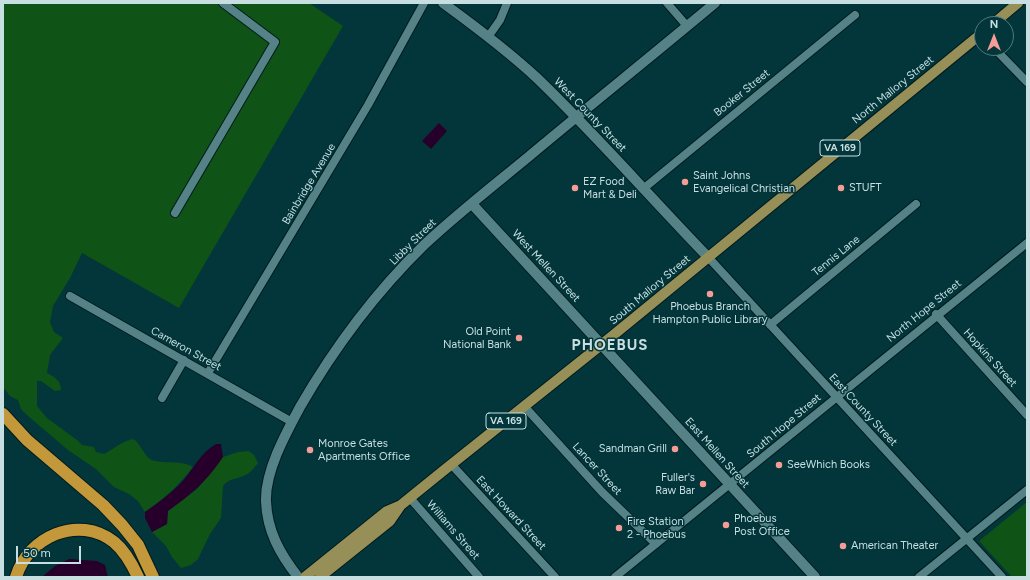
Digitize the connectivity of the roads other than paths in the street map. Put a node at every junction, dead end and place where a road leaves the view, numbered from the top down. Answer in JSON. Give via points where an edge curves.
{"nodes":[{"id":1,"x":223,"y":3,"type":"edge"},
{"id":2,"x":424,"y":3,"type":"edge"},
{"id":3,"x":443,"y":3,"type":"edge"},
{"id":4,"x":507,"y":3,"type":"edge"},
{"id":5,"x":667,"y":3,"type":"edge"},
{"id":6,"x":715,"y":3,"type":"edge"},
{"id":7,"x":1018,"y":3,"type":"edge"},
{"id":8,"x":855,"y":15,"type":"dead end"},
{"id":9,"x":1003,"y":16,"type":"edge"},
{"id":10,"x":687,"y":26,"type":"junction"},
{"id":11,"x":488,"y":37,"type":"junction"},
{"id":12,"x":974,"y":41,"type":"edge"},
{"id":13,"x":1002,"y":56,"type":"edge"},
{"id":14,"x":1027,"y":82,"type":"edge"},
{"id":15,"x":576,"y":116,"type":"junction"},
{"id":16,"x":643,"y":189,"type":"junction"},
{"id":17,"x":472,"y":204,"type":"junction"},
{"id":18,"x":916,"y":204,"type":"dead end"},
{"id":19,"x":175,"y":213,"type":"dead end"},
{"id":20,"x":1027,"y":243,"type":"edge"},
{"id":21,"x":708,"y":257,"type":"junction"},
{"id":22,"x":70,"y":296,"type":"dead end"},
{"id":23,"x":936,"y":314,"type":"junction"},
{"id":24,"x":770,"y":325,"type":"junction"},
{"id":25,"x":602,"y":344,"type":"junction"},
{"id":26,"x":184,"y":360,"type":"junction"},
{"id":27,"x":208,"y":373,"type":"junction"},
{"id":28,"x":836,"y":397,"type":"junction"},
{"id":29,"x":162,"y":398,"type":"dead end"},
{"id":30,"x":524,"y":406,"type":"junction"},
{"id":31,"x":3,"y":414,"type":"edge"},
{"id":32,"x":1027,"y":415,"type":"edge"},
{"id":33,"x":292,"y":422,"type":"junction"},
{"id":34,"x":451,"y":464,"type":"junction"},
{"id":35,"x":730,"y":485,"type":"junction"},
{"id":36,"x":1027,"y":490,"type":"edge"},
{"id":37,"x":410,"y":498,"type":"junction"},
{"id":38,"x":401,"y":505,"type":"junction"},
{"id":39,"x":967,"y":538,"type":"junction"},
{"id":40,"x":656,"y":544,"type":"junction"},
{"id":41,"x":16,"y":577,"type":"edge"},
{"id":42,"x":138,"y":577,"type":"edge"},
{"id":43,"x":153,"y":577,"type":"edge"},
{"id":44,"x":298,"y":577,"type":"edge"},
{"id":45,"x":305,"y":577,"type":"edge"},
{"id":46,"x":320,"y":577,"type":"edge"},
{"id":47,"x":479,"y":577,"type":"edge"},
{"id":48,"x":555,"y":577,"type":"edge"},
{"id":49,"x":615,"y":577,"type":"edge"},
{"id":50,"x":815,"y":577,"type":"edge"},
{"id":51,"x":919,"y":577,"type":"edge"},
{"id":52,"x":1002,"y":577,"type":"edge"}],
"edges":[{"from":1,"to":19,"type":"street","via":[[275,42]]},
{"from":2,"to":27,"type":"street","name":"Bainbridge Avenue","via":[[365,111]]},
{"from":3,"to":11,"type":"street","name":"West County Street"},
{"from":4,"to":11,"type":"street","via":[[500,20]]},
{"from":5,"to":10,"type":"street"},
{"from":6,"to":10,"type":"street","name":"Libby Street"},
{"from":7,"to":9,"type":"main road"},
{"from":8,"to":16,"type":"street","name":"Booker Street"},
{"from":10,"to":15,"type":"street","name":"Libby Street"},
{"from":11,"to":15,"type":"street","name":"West County Street","via":[[538,79]]},
{"from":12,"to":21,"type":"main road","name":"North Mallory Street","number":"VA 169"},
{"from":13,"to":14,"type":"street"},
{"from":15,"to":16,"type":"street","name":"West County Street"},
{"from":15,"to":17,"type":"street","name":"Libby Street"},
{"from":16,"to":21,"type":"street","name":"West County Street"},
{"from":17,"to":25,"type":"street","name":"West Mellen Street"},
{"from":17,"to":33,"type":"street","name":"Libby Street","via":[[424,246],[383,289],[322,370]]},
{"from":18,"to":24,"type":"street","name":"Tennis Lane"},
{"from":20,"to":23,"type":"street","name":"North Hope Street"},
{"from":21,"to":24,"type":"street","name":"East County Street"},
{"from":21,"to":25,"type":"main road","name":"South Mallory Street","number":"VA 169"},
{"from":22,"to":26,"type":"street","name":"Cameron Street"},
{"from":23,"to":28,"type":"street","name":"North Hope Street"},
{"from":23,"to":32,"type":"street","name":"Hopkins Street"},
{"from":24,"to":28,"type":"street","name":"East County Street"},
{"from":25,"to":30,"type":"main road","name":"South Mallory Street","number":"VA 169"},
{"from":25,"to":35,"type":"street","name":"East Mellen Street"},
{"from":26,"to":27,"type":"street","name":"Cameron Street"},
{"from":26,"to":29,"type":"street"},
{"from":27,"to":33,"type":"street","name":"Cameron Street"},
{"from":28,"to":35,"type":"street","name":"South Hope Street"},
{"from":28,"to":39,"type":"street","name":"East County Street"},
{"from":30,"to":34,"type":"main road","name":"South Mallory Street","number":"VA 169"},
{"from":30,"to":40,"type":"street","name":"Lancer Street","via":[[602,492]]},
{"from":31,"to":43,"type":"highway","via":[[27,440],[103,505],[122,525],[138,545]]},
{"from":33,"to":44,"type":"street","name":"Libby Street","via":[[271,470],[266,499],[268,523],[274,540],[282,557]]},
{"from":34,"to":37,"type":"main road","name":"South Mallory Street","number":"VA 169"},
{"from":34,"to":48,"type":"street","name":"East Howard Street"},
{"from":35,"to":40,"type":"street","name":"South Hope Street"},
{"from":35,"to":50,"type":"street","name":"East Mellen Street"},
{"from":36,"to":39,"type":"street"},
{"from":37,"to":38,"type":"main road","name":"South Mallory Street","number":"VA 169"},
{"from":37,"to":47,"type":"street","name":"Williams Street"},
{"from":38,"to":45,"type":"main road","name":"South Mallory Street","number":"VA 169","via":[[387,511]]},
{"from":38,"to":46,"type":"main road","name":"South Mallory Street","number":"VA 169","via":[[390,520]]},
{"from":39,"to":51,"type":"street"},
{"from":39,"to":52,"type":"street","name":"East County Street"},
{"from":40,"to":49,"type":"street","name":"South Hope Street"},
{"from":41,"to":42,"type":"highway","via":[[28,552],[42,540],[58,533],[78,530],[99,534],[114,542],[128,557]]}]}
